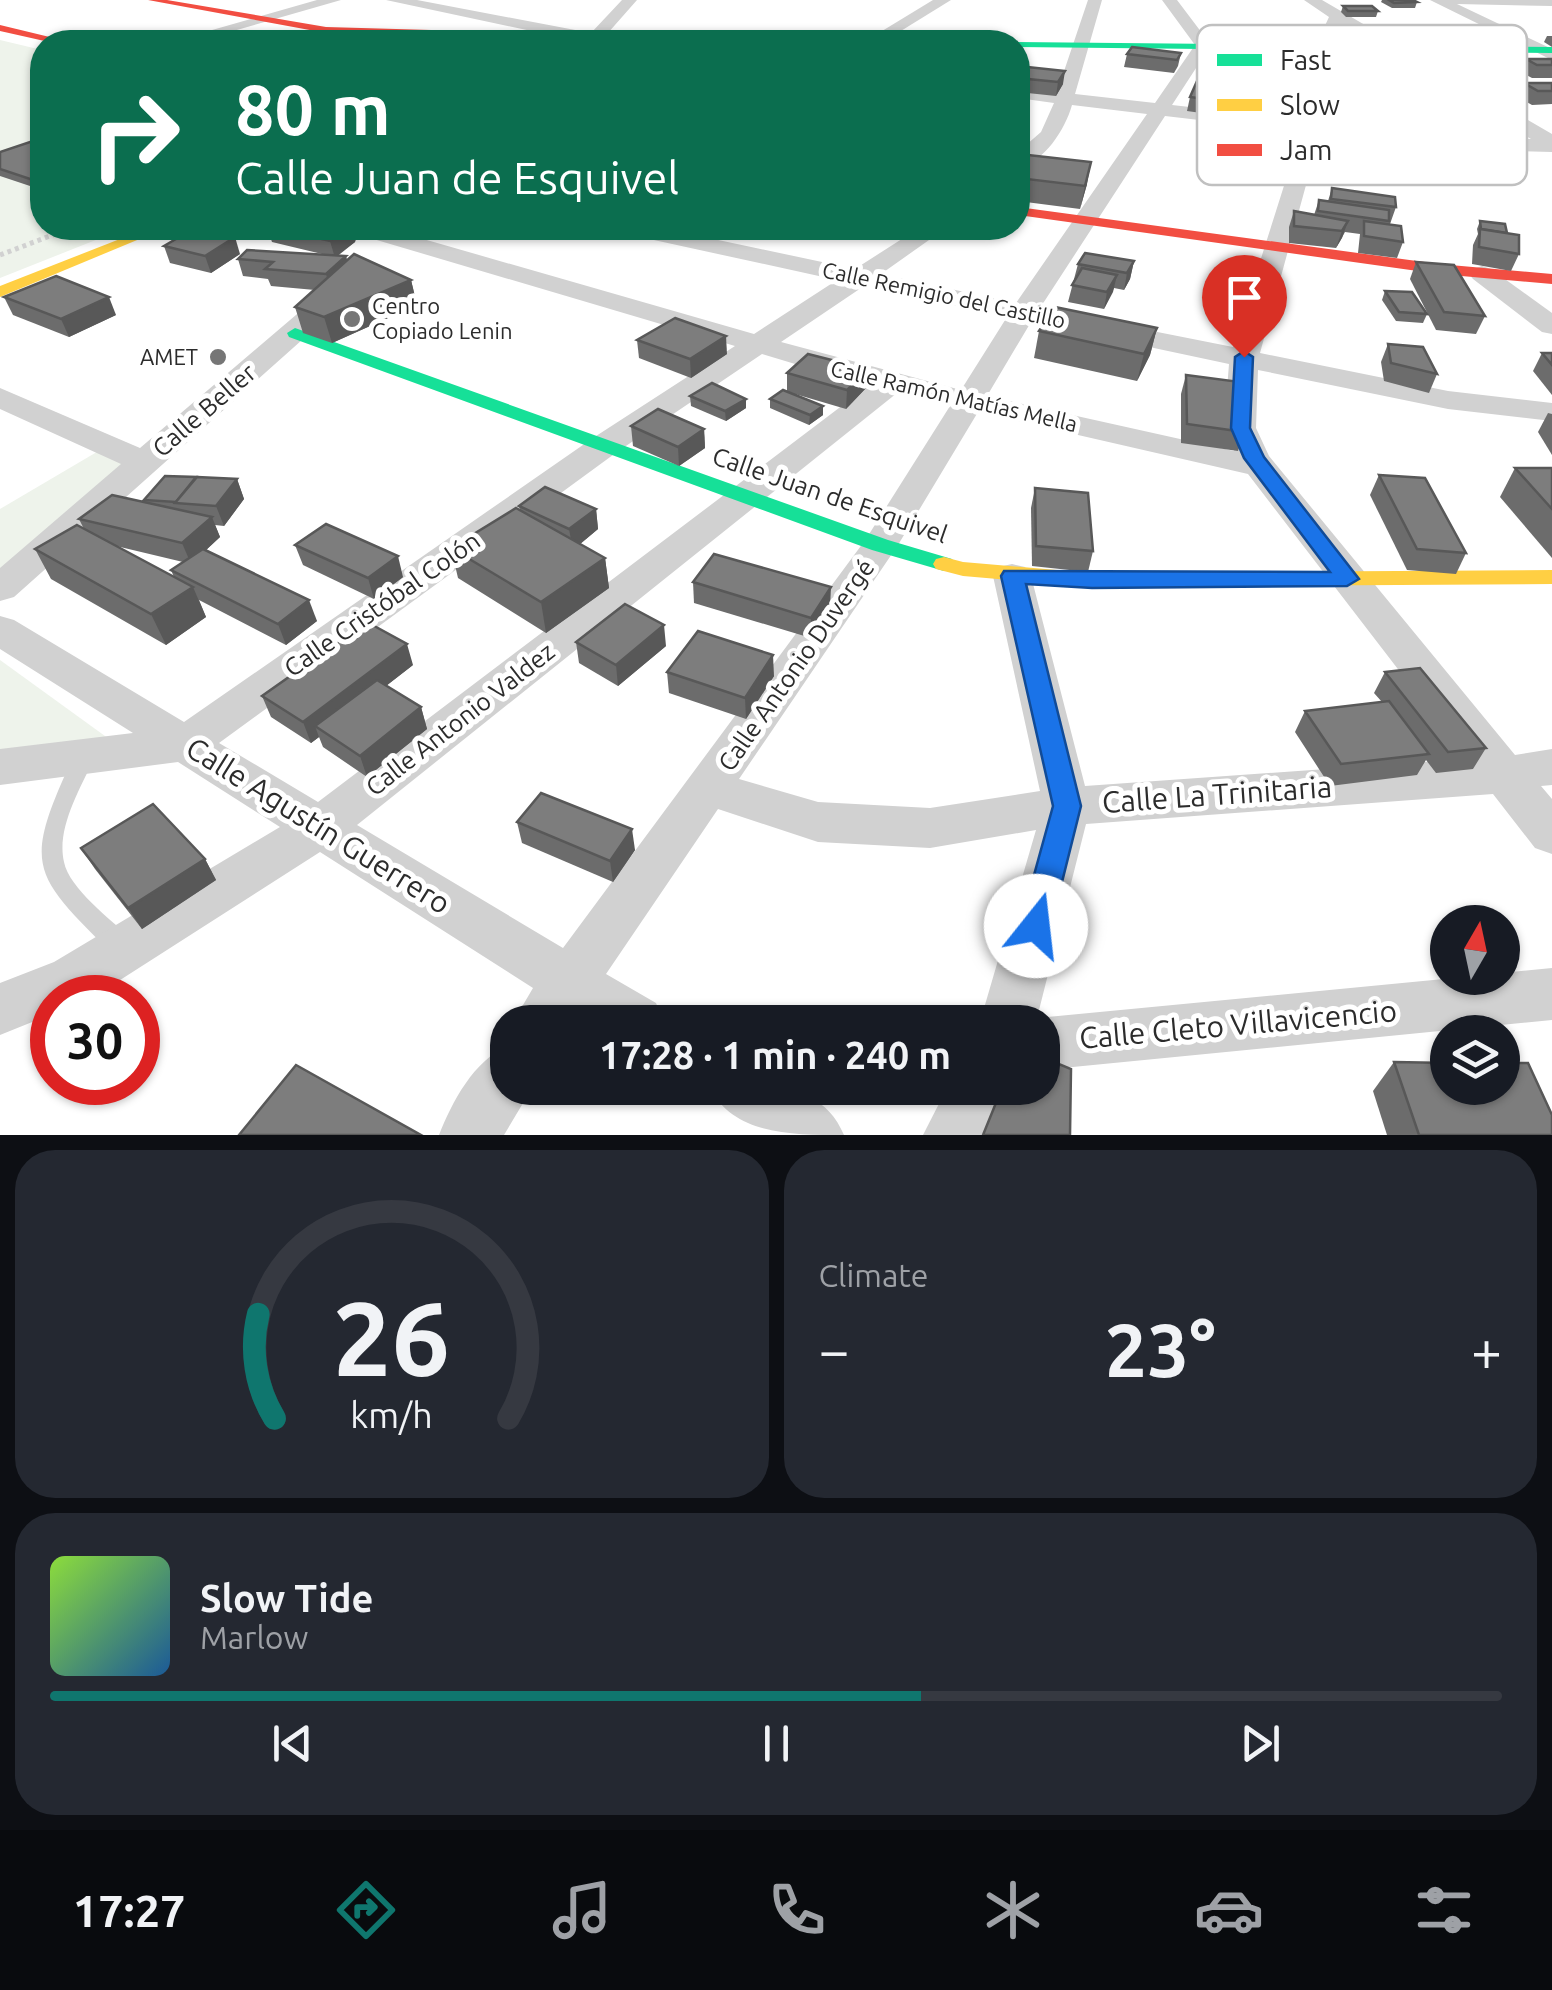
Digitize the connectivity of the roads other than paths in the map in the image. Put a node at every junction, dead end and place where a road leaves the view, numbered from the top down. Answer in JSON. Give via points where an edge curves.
{"nodes":[{"id":1,"x":152,"y":0,"type":"edge"},
{"id":2,"x":334,"y":0,"type":"edge"},
{"id":3,"x":393,"y":0,"type":"edge"},
{"id":4,"x":485,"y":0,"type":"edge"},
{"id":5,"x":630,"y":0,"type":"edge"},
{"id":6,"x":944,"y":0,"type":"edge"},
{"id":7,"x":1095,"y":0,"type":"edge"},
{"id":8,"x":1169,"y":0,"type":"edge"},
{"id":9,"x":1311,"y":0,"type":"edge"},
{"id":10,"x":1438,"y":0,"type":"edge"},
{"id":11,"x":1459,"y":0,"type":"edge"},
{"id":12,"x":1552,"y":2,"type":"edge"},
{"id":13,"x":461,"y":12,"type":"junction"},
{"id":14,"x":1337,"y":16,"type":"junction"},
{"id":15,"x":255,"y":20,"type":"junction"},
{"id":16,"x":1333,"y":25,"type":"edge"},
{"id":17,"x":1352,"y":25,"type":"edge"},
{"id":18,"x":1491,"y":25,"type":"edge"},
{"id":19,"x":0,"y":28,"type":"edge"},
{"id":20,"x":220,"y":30,"type":"edge"},
{"id":21,"x":326,"y":30,"type":"edge"},
{"id":22,"x":548,"y":30,"type":"edge"},
{"id":23,"x":601,"y":30,"type":"edge"},
{"id":24,"x":892,"y":30,"type":"edge"},
{"id":25,"x":30,"y":35,"type":"edge"},
{"id":26,"x":1197,"y":37,"type":"edge"},
{"id":27,"x":1030,"y":44,"type":"edge"},
{"id":28,"x":1081,"y":44,"type":"junction"},
{"id":29,"x":1197,"y":45,"type":"edge"},
{"id":30,"x":1197,"y":55,"type":"edge"},
{"id":31,"x":1030,"y":95,"type":"edge"},
{"id":32,"x":1066,"y":99,"type":"junction"},
{"id":33,"x":1163,"y":110,"type":"junction"},
{"id":34,"x":1197,"y":114,"type":"edge"},
{"id":35,"x":1527,"y":129,"type":"edge"},
{"id":36,"x":1527,"y":144,"type":"edge"},
{"id":37,"x":1552,"y":144,"type":"edge"},
{"id":38,"x":1030,"y":152,"type":"edge"},
{"id":39,"x":1294,"y":185,"type":"edge"},
{"id":40,"x":1030,"y":213,"type":"edge"},
{"id":41,"x":1087,"y":221,"type":"junction"},
{"id":42,"x":129,"y":240,"type":"edge"},
{"id":43,"x":393,"y":240,"type":"edge"},
{"id":44,"x":418,"y":240,"type":"edge"},
{"id":45,"x":687,"y":240,"type":"edge"},
{"id":46,"x":917,"y":240,"type":"edge"},
{"id":47,"x":1278,"y":246,"type":"junction"},
{"id":48,"x":366,"y":266,"type":"edge"},
{"id":49,"x":1482,"y":274,"type":"junction"},
{"id":50,"x":862,"y":278,"type":"junction"},
{"id":51,"x":1552,"y":279,"type":"edge"},
{"id":52,"x":0,"y":292,"type":"edge"},
{"id":53,"x":338,"y":293,"type":"edge"},
{"id":54,"x":1022,"y":313,"type":"junction"},
{"id":55,"x":1552,"y":326,"type":"edge"},
{"id":56,"x":295,"y":333,"type":"junction"},
{"id":57,"x":756,"y":347,"type":"junction"},
{"id":58,"x":1244,"y":357,"type":"junction"},
{"id":59,"x":891,"y":384,"type":"junction"},
{"id":60,"x":0,"y":397,"type":"edge"},
{"id":61,"x":968,"y":401,"type":"junction"},
{"id":62,"x":1552,"y":412,"type":"edge"},
{"id":63,"x":605,"y":445,"type":"junction"},
{"id":64,"x":143,"y":462,"type":"junction"},
{"id":65,"x":1262,"y":467,"type":"junction"},
{"id":66,"x":748,"y":498,"type":"junction"},
{"id":67,"x":880,"y":546,"type":"junction"},
{"id":68,"x":1012,"y":576,"type":"junction"},
{"id":69,"x":1552,"y":576,"type":"edge"},
{"id":70,"x":1347,"y":579,"type":"junction"},
{"id":71,"x":0,"y":588,"type":"edge"},
{"id":72,"x":0,"y":630,"type":"edge"},
{"id":73,"x":185,"y":744,"type":"junction"},
{"id":74,"x":84,"y":757,"type":"junction"},
{"id":75,"x":1552,"y":766,"type":"edge"},
{"id":76,"x":0,"y":767,"type":"edge"},
{"id":77,"x":1502,"y":774,"type":"junction"},
{"id":78,"x":709,"y":788,"type":"junction"},
{"id":79,"x":1067,"y":806,"type":"junction"},
{"id":80,"x":317,"y":829,"type":"junction"},
{"id":81,"x":1552,"y":834,"type":"edge"},
{"id":82,"x":125,"y":949,"type":"junction"},
{"id":83,"x":1552,"y":994,"type":"edge"},
{"id":84,"x":555,"y":1001,"type":"edge"},
{"id":85,"x":1013,"y":1005,"type":"edge"},
{"id":86,"x":0,"y":1009,"type":"edge"},
{"id":87,"x":1060,"y":1041,"type":"edge"},
{"id":88,"x":490,"y":1103,"type":"edge"},
{"id":89,"x":766,"y":1105,"type":"edge"},
{"id":90,"x":970,"y":1105,"type":"edge"},
{"id":91,"x":469,"y":1135,"type":"edge"},
{"id":92,"x":814,"y":1135,"type":"edge"},
{"id":93,"x":953,"y":1135,"type":"edge"}],
"edges":[{"from":1,"to":15,"type":"main road"},
{"from":2,"to":15,"type":"street"},
{"from":3,"to":13,"type":"street"},
{"from":4,"to":13,"type":"street"},
{"from":5,"to":23,"type":"street"},
{"from":6,"to":24,"type":"street"},
{"from":7,"to":28,"type":"street"},
{"from":8,"to":26,"type":"street"},
{"from":9,"to":14,"type":"street"},
{"from":10,"to":18,"type":"street"},
{"from":11,"to":12,"type":"street"},
{"from":13,"to":22,"type":"street"},
{"from":14,"to":16,"type":"street"},
{"from":14,"to":17,"type":"street"},
{"from":15,"to":20,"type":"street"},
{"from":15,"to":21,"type":"main road"},
{"from":19,"to":25,"type":"main road"},
{"from":27,"to":28,"type":"main road"},
{"from":28,"to":29,"type":"main road"},
{"from":28,"to":32,"type":"street"},
{"from":30,"to":33,"type":"street","name":"Calle Antonio Duvergé"},
{"from":31,"to":32,"type":"street"},
{"from":32,"to":33,"type":"street"},
{"from":32,"to":38,"type":"street","via":[[1049,135]]},
{"from":33,"to":34,"type":"street"},
{"from":33,"to":41,"type":"street","name":"Calle Antonio Duvergé"},
{"from":35,"to":37,"type":"street"},
{"from":36,"to":37,"type":"street"},
{"from":39,"to":47,"type":"street"},
{"from":40,"to":41,"type":"main road"},
{"from":41,"to":47,"type":"main road"},
{"from":41,"to":54,"type":"street","name":"Calle Antonio Duvergé"},
{"from":42,"to":52,"type":"main road"},
{"from":43,"to":48,"type":"street"},
{"from":44,"to":57,"type":"street","name":"Calle Ramón Matías Mella"},
{"from":45,"to":50,"type":"street","name":"Calle Remigio del Castillo"},
{"from":46,"to":50,"type":"street","name":"Calle Cristóbal Colón"},
{"from":47,"to":49,"type":"main road"},
{"from":47,"to":58,"type":"street"},
{"from":49,"to":51,"type":"main road"},
{"from":49,"to":55,"type":"street"},
{"from":50,"to":54,"type":"street","name":"Calle Remigio del Castillo"},
{"from":50,"to":57,"type":"street","name":"Calle Cristóbal Colón"},
{"from":53,"to":56,"type":"street","name":"Calle Beller"},
{"from":54,"to":58,"type":"street","name":"Calle Remigio del Castillo"},
{"from":54,"to":61,"type":"street","name":"Calle Antonio Duvergé"},
{"from":56,"to":63,"type":"main road","name":"Calle Juan de Esquivel"},
{"from":56,"to":64,"type":"street","name":"Calle Beller"},
{"from":57,"to":59,"type":"street","name":"Calle Ramón Matías Mella"},
{"from":57,"to":63,"type":"street","name":"Calle Cristóbal Colón"},
{"from":58,"to":62,"type":"street","name":"Calle Remigio del Castillo","via":[[1448,400]]},
{"from":58,"to":65,"type":"street","via":[[1240,428]]},
{"from":59,"to":61,"type":"street","name":"Calle Ramón Matías Mella"},
{"from":59,"to":66,"type":"street","name":"Calle Antonio Valdez"},
{"from":60,"to":64,"type":"street"},
{"from":61,"to":65,"type":"street","name":"Calle Ramón Matías Mella"},
{"from":61,"to":67,"type":"street","name":"Calle Antonio Duvergé"},
{"from":63,"to":66,"type":"main road","name":"Calle Juan de Esquivel"},
{"from":63,"to":73,"type":"street","name":"Calle Cristóbal Colón"},
{"from":64,"to":71,"type":"street","name":"Calle Beller"},
{"from":65,"to":70,"type":"street"},
{"from":66,"to":67,"type":"main road","name":"Calle Juan de Esquivel"},
{"from":66,"to":80,"type":"street","name":"Calle Antonio Valdez"},
{"from":67,"to":68,"type":"main road","name":"Calle Juan de Esquivel"},
{"from":67,"to":78,"type":"street","name":"Calle Antonio Duvergé"},
{"from":68,"to":70,"type":"main road","name":"Calle Juan de Esquivel"},
{"from":68,"to":79,"type":"street"},
{"from":69,"to":70,"type":"main road","name":"Calle Juan de Esquivel"},
{"from":70,"to":77,"type":"street"},
{"from":72,"to":73,"type":"street","name":"Calle Agustín Guerrero"},
{"from":73,"to":74,"type":"street","name":"Calle Cristóbal Colón"},
{"from":73,"to":80,"type":"street","name":"Calle Agustín Guerrero"},
{"from":74,"to":76,"type":"street","name":"Calle Cristóbal Colón"},
{"from":74,"to":82,"type":"lane","via":[[50,838],[51,866],[61,888]]},
{"from":75,"to":77,"type":"street","name":"Calle La Trinitaria"},
{"from":77,"to":79,"type":"street","name":"Calle La Trinitaria"},
{"from":77,"to":81,"type":"street"},
{"from":78,"to":79,"type":"street","name":"Calle La Trinitaria","via":[[818,822],[930,828]]},
{"from":78,"to":84,"type":"street","name":"Calle Antonio Duvergé"},
{"from":79,"to":85,"type":"street"},
{"from":80,"to":82,"type":"street","name":"Calle Antonio Valdez"},
{"from":80,"to":84,"type":"street","name":"Calle Agustín Guerrero"},
{"from":82,"to":86,"type":"street","name":"Calle Antonio Valdez","via":[[72,980]]},
{"from":83,"to":87,"type":"street","name":"Calle Cleto Villavicencio"},
{"from":88,"to":91,"type":"street"},
{"from":89,"to":92,"type":"street"},
{"from":90,"to":93,"type":"street"}]}
